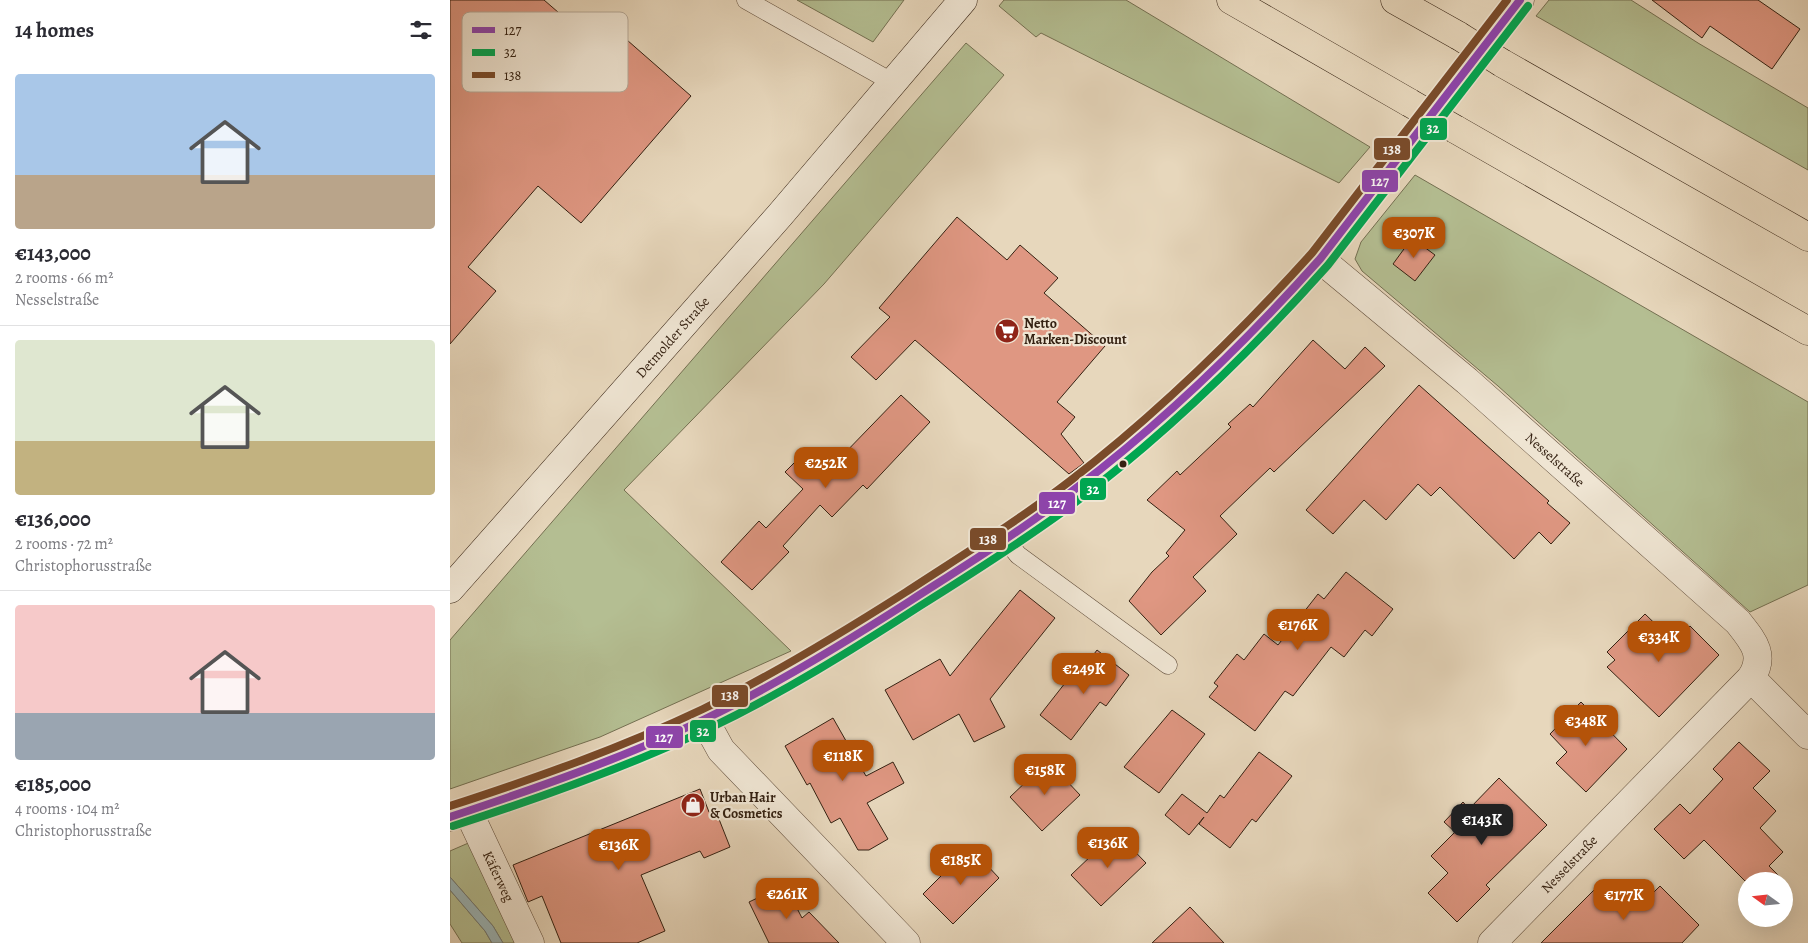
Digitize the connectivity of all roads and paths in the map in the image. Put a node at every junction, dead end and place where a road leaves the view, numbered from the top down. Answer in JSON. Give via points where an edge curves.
{"nodes":[{"id":1,"x":746,"y":0,"type":"edge"},
{"id":2,"x":962,"y":0,"type":"edge"},
{"id":3,"x":1231,"y":0,"type":"edge"},
{"id":4,"x":1395,"y":0,"type":"edge"},
{"id":5,"x":1520,"y":0,"type":"edge"},
{"id":6,"x":892,"y":82,"type":"junction"},
{"id":7,"x":1808,"y":237,"type":"edge"},
{"id":8,"x":1320,"y":259,"type":"junction"},
{"id":9,"x":1808,"y":331,"type":"edge"},
{"id":10,"x":1006,"y":540,"type":"junction"},
{"id":11,"x":450,"y":589,"type":"edge"},
{"id":12,"x":1168,"y":665,"type":"dead end"},
{"id":13,"x":1750,"y":678,"type":"junction"},
{"id":14,"x":704,"y":719,"type":"junction"},
{"id":15,"x":1808,"y":735,"type":"edge"},
{"id":16,"x":459,"y":814,"type":"edge"},
{"id":17,"x":530,"y":943,"type":"edge"},
{"id":18,"x":906,"y":943,"type":"edge"},
{"id":19,"x":1492,"y":943,"type":"edge"}],
"edges":[{"from":1,"to":6,"type":"lane"},
{"from":2,"to":6,"type":"street","name":"Detmolder Straße"},
{"from":3,"to":9,"type":"highway","bridge":true},
{"from":4,"to":7,"type":"highway","bridge":true},
{"from":5,"to":8,"type":"street"},
{"from":6,"to":11,"type":"street","name":"Detmolder Straße","via":[[780,216]]},
{"from":8,"to":10,"type":"street","via":[[1248,338],[1207,377],[1076,489]]},
{"from":8,"to":13,"type":"street","name":"Nesselstraße","via":[[1467,381],[1738,622],[1751,638],[1758,656],[1757,668]]},
{"from":10,"to":12,"type":"lane","via":[[1018,555]]},
{"from":10,"to":14,"type":"street","via":[[794,674]]},
{"from":13,"to":15,"type":"street"},
{"from":13,"to":19,"type":"street","name":"Nesselstraße"},
{"from":14,"to":16,"type":"street","via":[[612,758]]},
{"from":14,"to":18,"type":"street","via":[[721,750]]},
{"from":16,"to":17,"type":"street","name":"Käferweg"}]}
